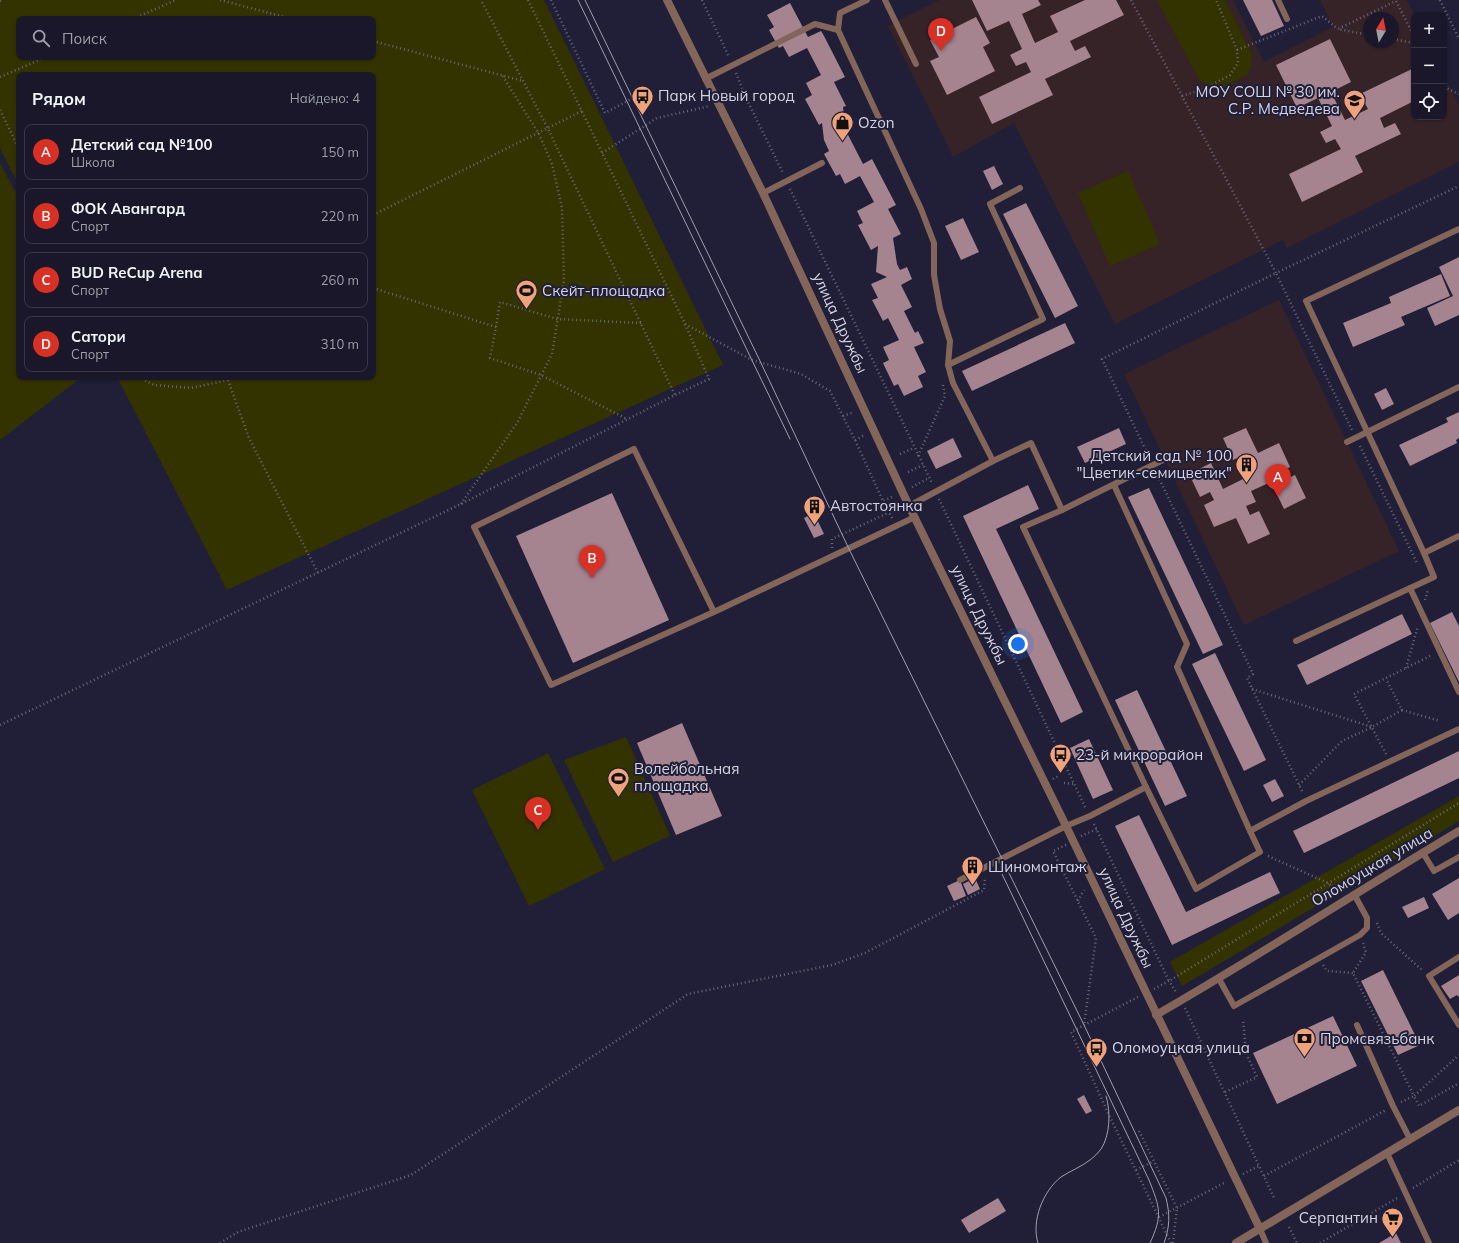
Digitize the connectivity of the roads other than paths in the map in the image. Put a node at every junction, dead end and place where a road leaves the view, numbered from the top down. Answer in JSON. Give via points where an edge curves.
{"nodes":[{"id":1,"x":667,"y":0,"type":"edge"},
{"id":2,"x":868,"y":0,"type":"edge"},
{"id":3,"x":885,"y":0,"type":"edge"},
{"id":4,"x":1278,"y":0,"type":"edge"},
{"id":5,"x":1287,"y":19,"type":"dead end"},
{"id":6,"x":838,"y":30,"type":"junction"},
{"id":7,"x":916,"y":64,"type":"dead end"},
{"id":8,"x":705,"y":79,"type":"junction"},
{"id":9,"x":822,"y":163,"type":"dead end"},
{"id":10,"x":1020,"y":188,"type":"dead end"},
{"id":11,"x":763,"y":193,"type":"junction"},
{"id":12,"x":1459,"y":229,"type":"edge"},
{"id":13,"x":948,"y":365,"type":"junction"},
{"id":14,"x":1459,"y":387,"type":"edge"},
{"id":15,"x":1367,"y":431,"type":"junction"},
{"id":16,"x":1347,"y":442,"type":"dead end"},
{"id":17,"x":1165,"y":459,"type":"dead end"},
{"id":18,"x":993,"y":461,"type":"junction"},
{"id":19,"x":1114,"y":485,"type":"junction"},
{"id":20,"x":909,"y":506,"type":"junction"},
{"id":21,"x":1062,"y":510,"type":"junction"},
{"id":22,"x":915,"y":517,"type":"junction"},
{"id":23,"x":1459,"y":536,"type":"edge"},
{"id":24,"x":1424,"y":553,"type":"junction"},
{"id":25,"x":1410,"y":588,"type":"junction"},
{"id":26,"x":714,"y":612,"type":"junction"},
{"id":27,"x":1296,"y":641,"type":"dead end"},
{"id":28,"x":1459,"y":692,"type":"edge"},
{"id":29,"x":1459,"y":729,"type":"edge"},
{"id":30,"x":1146,"y":787,"type":"junction"},
{"id":31,"x":1066,"y":826,"type":"junction"},
{"id":32,"x":1250,"y":831,"type":"junction"},
{"id":33,"x":1459,"y":831,"type":"edge"},
{"id":34,"x":1423,"y":853,"type":"junction"},
{"id":35,"x":1459,"y":857,"type":"edge"},
{"id":36,"x":960,"y":880,"type":"dead end"},
{"id":37,"x":1354,"y":894,"type":"junction"},
{"id":38,"x":1459,"y":957,"type":"edge"},
{"id":39,"x":1219,"y":979,"type":"junction"},
{"id":40,"x":1156,"y":1015,"type":"junction"},
{"id":41,"x":1357,"y":1025,"type":"dead end"},
{"id":42,"x":1459,"y":1025,"type":"edge"},
{"id":43,"x":1459,"y":1110,"type":"edge"},
{"id":44,"x":1410,"y":1139,"type":"junction"},
{"id":45,"x":1387,"y":1153,"type":"junction"},
{"id":46,"x":1260,"y":1229,"type":"junction"},
{"id":47,"x":1236,"y":1243,"type":"edge"},
{"id":48,"x":1266,"y":1243,"type":"edge"},
{"id":49,"x":1429,"y":1243,"type":"edge"}],
"edges":[{"from":1,"to":8,"type":"street","name":"улица Дружбы"},
{"from":2,"to":6,"type":"lane","via":[[840,13]]},
{"from":3,"to":7,"type":"lane"},
{"from":4,"to":5,"type":"lane"},
{"from":6,"to":8,"type":"lane","via":[[816,24]]},
{"from":6,"to":13,"type":"lane","via":[[921,209],[934,243],[934,275],[940,310],[950,340]]},
{"from":8,"to":11,"type":"street","name":"улица Дружбы"},
{"from":9,"to":11,"type":"lane"},
{"from":10,"to":13,"type":"lane","via":[[990,204],[1043,319]]},
{"from":11,"to":20,"type":"street","name":"улица Дружбы"},
{"from":12,"to":15,"type":"lane","via":[[1306,301]]},
{"from":13,"to":18,"type":"lane","via":[[953,383]]},
{"from":14,"to":15,"type":"lane"},
{"from":15,"to":16,"type":"lane"},
{"from":15,"to":24,"type":"lane"},
{"from":17,"to":19,"type":"lane"},
{"from":18,"to":20,"type":"lane"},
{"from":18,"to":21,"type":"lane","via":[[1031,443]]},
{"from":19,"to":21,"type":"lane"},
{"from":19,"to":32,"type":"lane","via":[[1187,644],[1177,667]]},
{"from":20,"to":22,"type":"street","name":"улица Дружбы"},
{"from":21,"to":30,"type":"lane","via":[[1023,527]]},
{"from":22,"to":26,"type":"lane"},
{"from":22,"to":31,"type":"street","name":"улица Дружбы"},
{"from":23,"to":24,"type":"lane"},
{"from":24,"to":25,"type":"lane","via":[[1434,577]]},
{"from":25,"to":27,"type":"lane"},
{"from":25,"to":28,"type":"lane"},
{"from":26,"to":26,"type":"lane","via":[[551,685],[474,527],[634,449]]},
{"from":29,"to":32,"type":"lane","via":[[1306,800]]},
{"from":30,"to":31,"type":"lane"},
{"from":30,"to":32,"type":"lane","via":[[1196,889],[1260,852]]},
{"from":31,"to":36,"type":"lane"},
{"from":31,"to":40,"type":"street","name":"улица Дружбы"},
{"from":33,"to":34,"type":"street","name":"Оломоуцкая улица"},
{"from":34,"to":35,"type":"lane","via":[[1434,871]]},
{"from":34,"to":37,"type":"street","name":"Оломоуцкая улица"},
{"from":37,"to":39,"type":"street","name":"Оломоуцкая улица"},
{"from":37,"to":39,"type":"lane","via":[[1367,918],[1367,928],[1360,935],[1234,1006]]},
{"from":38,"to":42,"type":"lane","via":[[1428,976]]},
{"from":39,"to":40,"type":"street","name":"Оломоуцкая улица"},
{"from":40,"to":46,"type":"street","name":"улица Дружбы"},
{"from":41,"to":44,"type":"lane"},
{"from":43,"to":44,"type":"street"},
{"from":44,"to":45,"type":"street"},
{"from":45,"to":46,"type":"street"},
{"from":45,"to":49,"type":"lane"},
{"from":46,"to":47,"type":"street"},
{"from":46,"to":48,"type":"lane","name":"улица Дружбы"}]}
